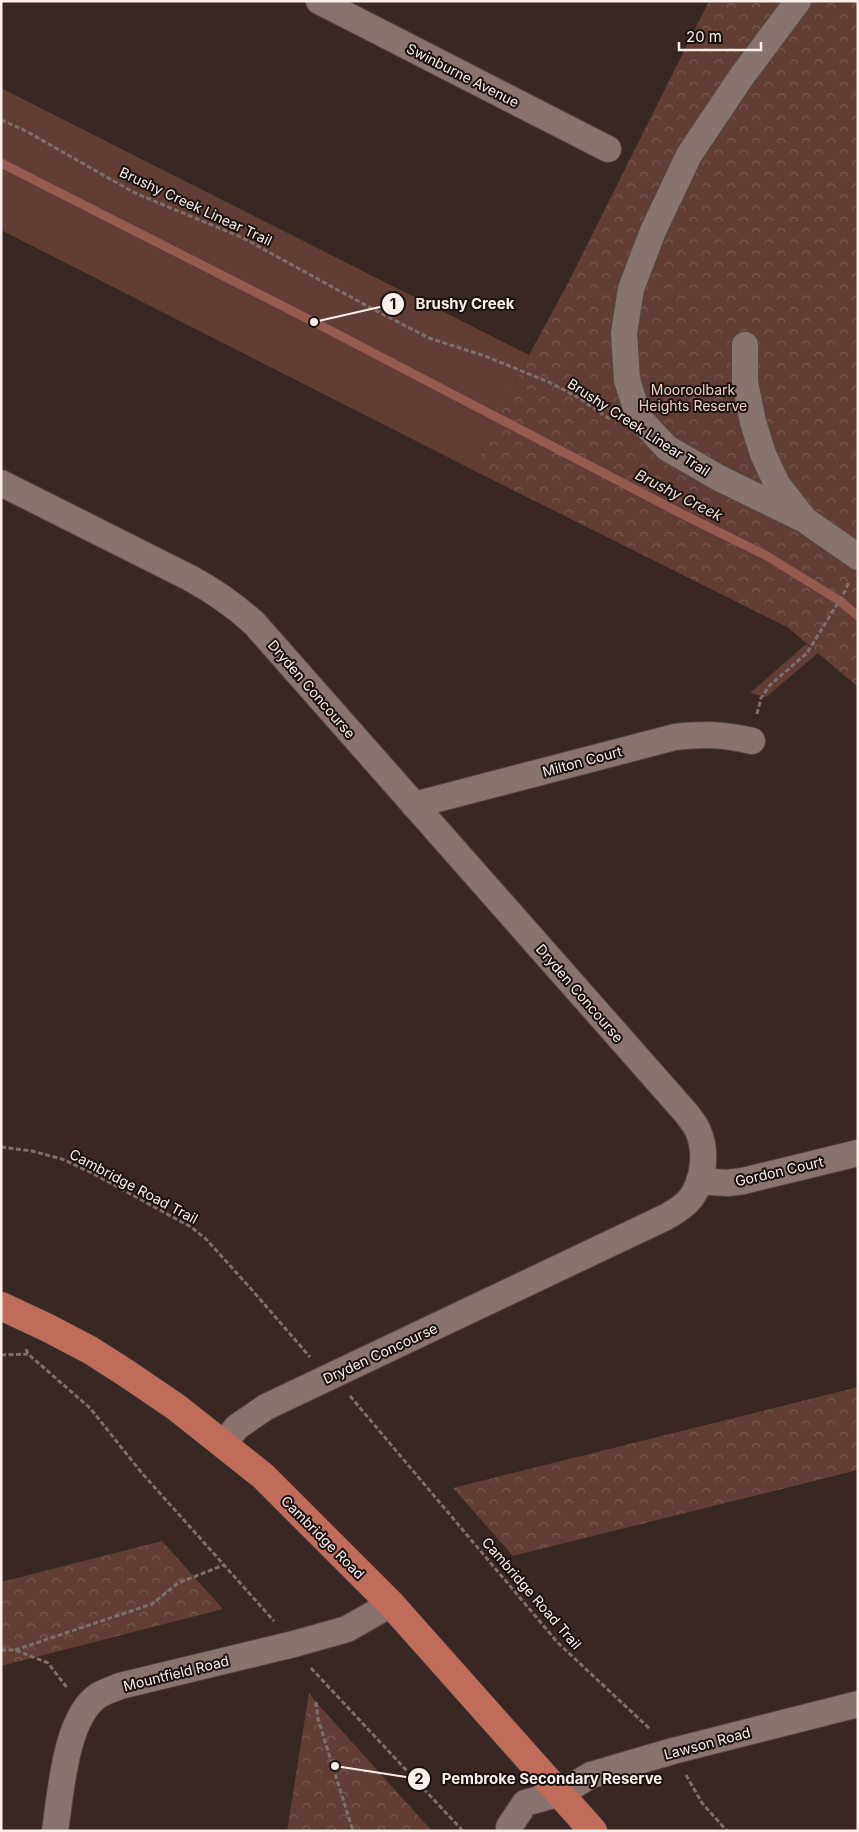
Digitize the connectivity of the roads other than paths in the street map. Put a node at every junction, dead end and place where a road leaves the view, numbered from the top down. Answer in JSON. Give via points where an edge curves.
{"nodes":[{"id":1,"x":319,"y":1,"type":"edge"},
{"id":2,"x":798,"y":1,"type":"edge"},
{"id":3,"x":608,"y":149,"type":"dead end"},
{"id":4,"x":745,"y":345,"type":"dead end"},
{"id":5,"x":1,"y":483,"type":"edge"},
{"id":6,"x":805,"y":520,"type":"junction"},
{"id":7,"x":854,"y":568,"type":"edge"},
{"id":8,"x":752,"y":741,"type":"road end"},
{"id":9,"x":414,"y":805,"type":"junction"},
{"id":10,"x":858,"y":1153,"type":"edge"},
{"id":11,"x":699,"y":1181,"type":"junction"},
{"id":12,"x":6,"y":1308,"type":"edge"},
{"id":13,"x":223,"y":1444,"type":"junction"},
{"id":14,"x":391,"y":1604,"type":"junction"},
{"id":15,"x":858,"y":1704,"type":"edge"},
{"id":16,"x":560,"y":1793,"type":"junction"},
{"id":17,"x":55,"y":1831,"type":"edge"},
{"id":18,"x":509,"y":1831,"type":"edge"},
{"id":19,"x":593,"y":1831,"type":"edge"}],
"edges":[{"from":1,"to":3,"type":"street","name":"Swinburne Avenue"},
{"from":2,"to":6,"type":"street","via":[[689,155],[653,231],[631,289],[624,333],[627,380],[639,418],[667,448]]},
{"from":4,"to":6,"type":"street","via":[[745,382],[763,454],[777,484]]},
{"from":5,"to":9,"type":"street","name":"Dryden Concourse","via":[[190,578],[236,607],[254,623]]},
{"from":6,"to":7,"type":"street"},
{"from":8,"to":9,"type":"street","name":"Milton Court","via":[[705,734],[676,737]]},
{"from":9,"to":11,"type":"street","name":"Dryden Concourse","via":[[687,1114],[698,1130],[703,1148]]},
{"from":10,"to":11,"type":"street","name":"Gordon Court","via":[[743,1181]]},
{"from":11,"to":13,"type":"street","name":"Dryden Concourse","via":[[691,1198],[666,1217],[266,1407],[237,1427]]},
{"from":12,"to":13,"type":"main road","name":"Cambridge Road","via":[[97,1355],[176,1407]]},
{"from":13,"to":14,"type":"main road","name":"Cambridge Road","via":[[263,1476]]},
{"from":14,"to":16,"type":"main road","name":"Cambridge Road"},
{"from":14,"to":17,"type":"street","name":"Mountfield Road","via":[[347,1629],[120,1686],[99,1695],[84,1710],[68,1748]]},
{"from":15,"to":16,"type":"street","name":"Lawson Road","via":[[591,1775]]},
{"from":16,"to":18,"type":"street","name":"Lawson Road","via":[[524,1803]]},
{"from":16,"to":19,"type":"main road","name":"Cambridge Road"}]}
